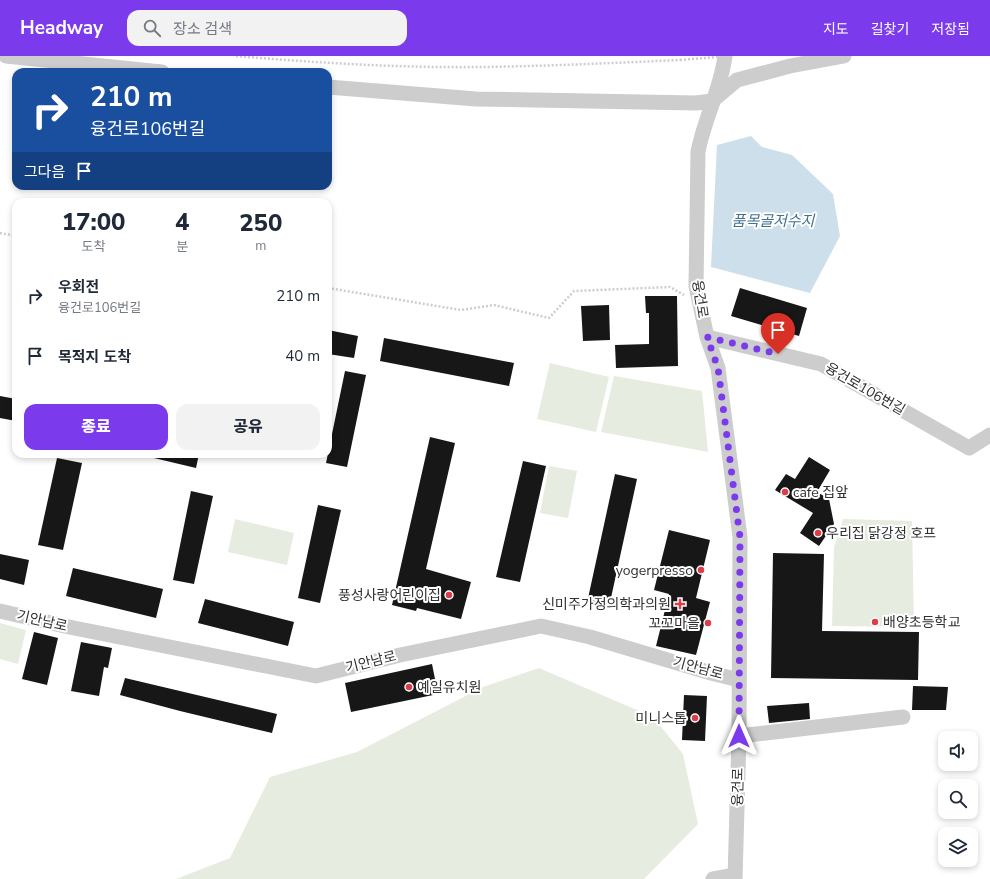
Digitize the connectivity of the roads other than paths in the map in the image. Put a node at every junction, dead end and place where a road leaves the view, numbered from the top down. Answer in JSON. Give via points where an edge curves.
{"nodes":[{"id":1,"x":6,"y":56,"type":"edge"},
{"id":2,"x":725,"y":56,"type":"edge"},
{"id":3,"x":844,"y":56,"type":"edge"},
{"id":4,"x":123,"y":68,"type":"edge"},
{"id":5,"x":332,"y":88,"type":"edge"},
{"id":6,"x":712,"y":101,"type":"junction"},
{"id":7,"x":707,"y":337,"type":"junction"},
{"id":8,"x":990,"y":435,"type":"edge"},
{"id":9,"x":0,"y":611,"type":"edge"},
{"id":10,"x":740,"y":680,"type":"junction"},
{"id":11,"x":903,"y":717,"type":"dead end"},
{"id":12,"x":739,"y":736,"type":"junction"},
{"id":13,"x":735,"y":877,"type":"edge"},
{"id":14,"x":713,"y":879,"type":"edge"}],
"edges":[{"from":1,"to":4,"type":"street"},
{"from":2,"to":6,"type":"street","name":"융건로","via":[[723,73]]},
{"from":3,"to":6,"type":"street","via":[[790,66],[737,80]]},
{"from":5,"to":6,"type":"street","via":[[476,99],[696,103]]},
{"from":6,"to":7,"type":"street","name":"융건로","via":[[698,152],[696,286]]},
{"from":7,"to":8,"type":"street","name":"융건로106번길","via":[[821,364],[969,448]]},
{"from":7,"to":10,"type":"street","name":"융건로","via":[[718,368],[740,537]]},
{"from":9,"to":10,"type":"street","name":"기안남로","via":[[316,676],[400,655],[541,626],[590,637]]},
{"from":10,"to":12,"type":"street","name":"융건로"},
{"from":11,"to":12,"type":"street"},
{"from":12,"to":13,"type":"street","name":"융건로"},
{"from":13,"to":14,"type":"street"}]}
